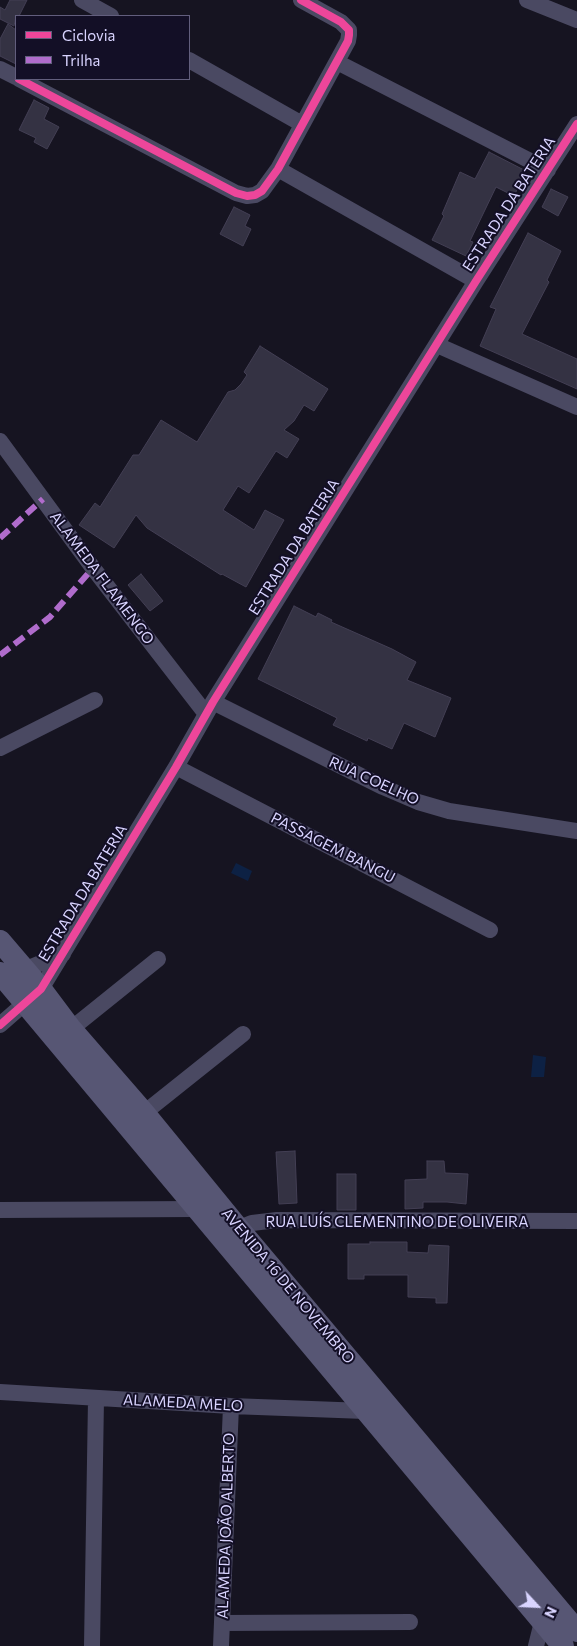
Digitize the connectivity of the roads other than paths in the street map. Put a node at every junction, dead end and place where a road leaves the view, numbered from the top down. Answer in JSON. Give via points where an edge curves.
{"nodes":[{"id":1,"x":302,"y":0,"type":"edge"},
{"id":2,"x":527,"y":0,"type":"edge"},
{"id":3,"x":89,"y":6,"type":"edge"},
{"id":4,"x":109,"y":15,"type":"edge"},
{"id":5,"x":577,"y":20,"type":"edge"},
{"id":6,"x":190,"y":61,"type":"edge"},
{"id":7,"x":337,"y":62,"type":"junction"},
{"id":8,"x":0,"y":69,"type":"edge"},
{"id":9,"x":15,"y":76,"type":"edge"},
{"id":10,"x":27,"y":80,"type":"edge"},
{"id":11,"x":49,"y":85,"type":"edge"},
{"id":12,"x":302,"y":124,"type":"junction"},
{"id":13,"x":577,"y":124,"type":"edge"},
{"id":14,"x":278,"y":169,"type":"junction"},
{"id":15,"x":548,"y":170,"type":"junction"},
{"id":16,"x":476,"y":281,"type":"junction"},
{"id":17,"x":437,"y":345,"type":"junction"},
{"id":18,"x":577,"y":407,"type":"edge"},
{"id":19,"x":0,"y":441,"type":"edge"},
{"id":20,"x":95,"y":700,"type":"dead end"},
{"id":21,"x":209,"y":708,"type":"junction"},
{"id":22,"x":0,"y":748,"type":"edge"},
{"id":23,"x":176,"y":767,"type":"junction"},
{"id":24,"x":577,"y":831,"type":"edge"},
{"id":25,"x":490,"y":930,"type":"dead end"},
{"id":26,"x":0,"y":941,"type":"edge"},
{"id":27,"x":63,"y":954,"type":"junction"},
{"id":28,"x":158,"y":959,"type":"dead end"},
{"id":29,"x":11,"y":975,"type":"edge"},
{"id":30,"x":33,"y":996,"type":"junction"},
{"id":31,"x":0,"y":1025,"type":"edge"},
{"id":32,"x":71,"y":1029,"type":"junction"},
{"id":33,"x":243,"y":1034,"type":"dead end"},
{"id":34,"x":144,"y":1113,"type":"junction"},
{"id":35,"x":198,"y":1209,"type":"junction"},
{"id":36,"x":0,"y":1210,"type":"edge"},
{"id":37,"x":577,"y":1221,"type":"edge"},
{"id":38,"x":229,"y":1232,"type":"junction"},
{"id":39,"x":0,"y":1392,"type":"edge"},
{"id":40,"x":96,"y":1399,"type":"junction"},
{"id":41,"x":231,"y":1406,"type":"junction"},
{"id":42,"x":365,"y":1411,"type":"junction"},
{"id":43,"x":410,"y":1622,"type":"dead end"},
{"id":44,"x":542,"y":1622,"type":"junction"},
{"id":45,"x":222,"y":1623,"type":"junction"},
{"id":46,"x":577,"y":1631,"type":"edge"},
{"id":47,"x":92,"y":1646,"type":"edge"},
{"id":48,"x":221,"y":1646,"type":"edge"},
{"id":49,"x":536,"y":1646,"type":"edge"},
{"id":50,"x":563,"y":1646,"type":"edge"}],
"edges":[{"from":1,"to":7,"type":"street","via":[[349,30],[348,42]]},
{"from":2,"to":5,"type":"street"},
{"from":3,"to":4,"type":"street"},
{"from":6,"to":12,"type":"street"},
{"from":7,"to":12,"type":"street"},
{"from":7,"to":15,"type":"street"},
{"from":8,"to":9,"type":"street"},
{"from":10,"to":11,"type":"street"},
{"from":11,"to":14,"type":"street","via":[[236,194],[247,196],[262,191]]},
{"from":12,"to":14,"type":"street"},
{"from":13,"to":15,"type":"street","name":"ESTRADA DA BATERIA"},
{"from":14,"to":16,"type":"street"},
{"from":15,"to":16,"type":"street","name":"ESTRADA DA BATERIA"},
{"from":16,"to":17,"type":"street","name":"ESTRADA DA BATERIA"},
{"from":17,"to":18,"type":"street"},
{"from":17,"to":21,"type":"street","name":"ESTRADA DA BATERIA"},
{"from":19,"to":21,"type":"street","name":"ALAMEDA FLAMENGO","via":[[93,568]]},
{"from":20,"to":22,"type":"street"},
{"from":21,"to":23,"type":"street","name":"ESTRADA DA BATERIA"},
{"from":21,"to":24,"type":"street","name":"RUA COELHO","via":[[418,802]]},
{"from":23,"to":25,"type":"street","name":"PASSAGEM BANGU"},
{"from":23,"to":27,"type":"street","name":"ESTRADA DA BATERIA"},
{"from":26,"to":29,"type":"main road","name":"AVENIDA 16 DE NOVEMBRO"},
{"from":27,"to":29,"type":"street","name":"ESTRADA DA BATERIA"},
{"from":27,"to":30,"type":"street","name":"ESTRADA DA BATERIA"},
{"from":28,"to":32,"type":"street"},
{"from":29,"to":30,"type":"main road","name":"AVENIDA 16 DE NOVEMBRO"},
{"from":30,"to":31,"type":"street","name":"ESTRADA DA BATERIA"},
{"from":30,"to":32,"type":"main road","name":"AVENIDA 16 DE NOVEMBRO"},
{"from":30,"to":35,"type":"main road","name":"AVENIDA 16 DE NOVEMBRO"},
{"from":32,"to":34,"type":"main road","name":"AVENIDA 16 DE NOVEMBRO"},
{"from":33,"to":34,"type":"street"},
{"from":34,"to":38,"type":"main road","name":"AVENIDA 16 DE NOVEMBRO"},
{"from":35,"to":36,"type":"street"},
{"from":35,"to":38,"type":"main road","name":"AVENIDA 16 DE NOVEMBRO"},
{"from":37,"to":38,"type":"street","name":"RUA LUÍS CLEMENTINO DE OLIVEIRA","via":[[277,1220],[252,1223]]},
{"from":38,"to":42,"type":"main road","name":"AVENIDA 16 DE NOVEMBRO"},
{"from":38,"to":46,"type":"main road","name":"AVENIDA 16 DE NOVEMBRO"},
{"from":39,"to":40,"type":"street","name":"ALAMEDA MELO"},
{"from":40,"to":41,"type":"street","name":"ALAMEDA MELO"},
{"from":40,"to":47,"type":"street"},
{"from":41,"to":42,"type":"street","name":"ALAMEDA MELO"},
{"from":41,"to":45,"type":"street","name":"ALAMEDA JOÃO ALBERTO"},
{"from":42,"to":44,"type":"main road","name":"AVENIDA 16 DE NOVEMBRO"},
{"from":43,"to":45,"type":"street"},
{"from":44,"to":49,"type":"street"},
{"from":44,"to":50,"type":"main road","name":"AVENIDA 16 DE NOVEMBRO"},
{"from":45,"to":48,"type":"street","name":"ALAMEDA JOÃO ALBERTO"}]}
